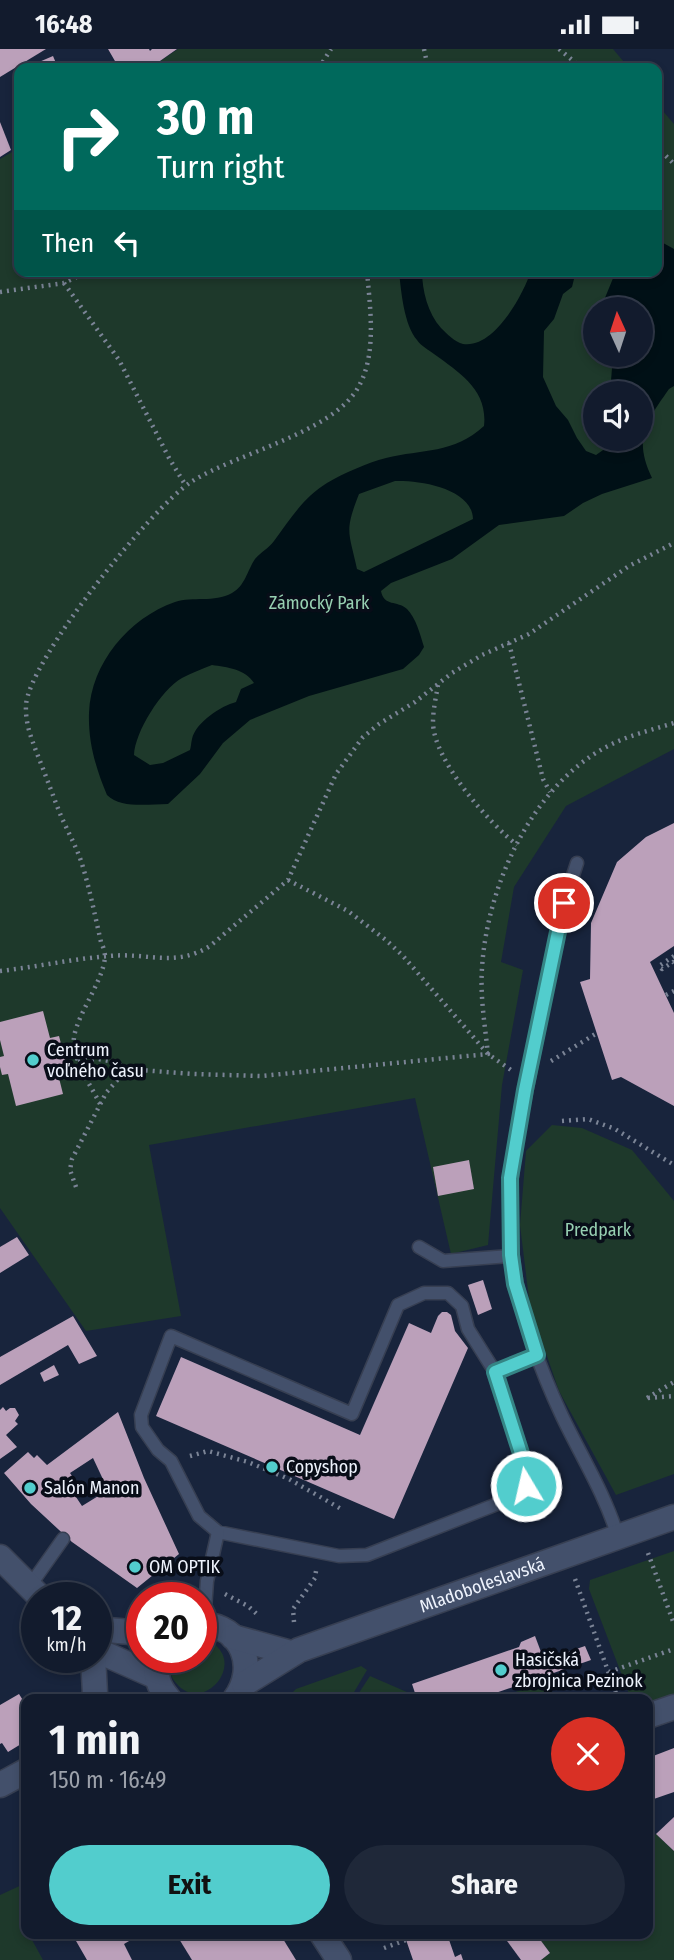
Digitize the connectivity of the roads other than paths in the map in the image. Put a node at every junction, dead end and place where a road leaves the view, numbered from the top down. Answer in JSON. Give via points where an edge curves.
{"nodes":[{"id":1,"x":577,"y":863,"type":"dead end"},
{"id":2,"x":419,"y":1247,"type":"dead end"},
{"id":3,"x":511,"y":1255,"type":"junction"},
{"id":4,"x":537,"y":1355,"type":"junction"},
{"id":5,"x":495,"y":1372,"type":"junction"},
{"id":6,"x":674,"y":1517,"type":"edge"},
{"id":7,"x":218,"y":1531,"type":"junction"},
{"id":8,"x":618,"y":1537,"type":"junction"},
{"id":9,"x":63,"y":1539,"type":"dead end"},
{"id":10,"x":0,"y":1557,"type":"edge"},
{"id":11,"x":25,"y":1582,"type":"edge"},
{"id":12,"x":40,"y":1582,"type":"edge"},
{"id":13,"x":208,"y":1582,"type":"edge"},
{"id":14,"x":217,"y":1628,"type":"edge"},
{"id":15,"x":233,"y":1637,"type":"junction"},
{"id":16,"x":291,"y":1653,"type":"junction"},
{"id":17,"x":112,"y":1659,"type":"edge"},
{"id":18,"x":94,"y":1673,"type":"edge"},
{"id":19,"x":159,"y":1685,"type":"edge"},
{"id":20,"x":239,"y":1692,"type":"edge"},
{"id":21,"x":95,"y":1694,"type":"edge"},
{"id":22,"x":674,"y":1707,"type":"edge"},
{"id":23,"x":653,"y":1714,"type":"edge"},
{"id":24,"x":21,"y":1774,"type":"edge"},
{"id":25,"x":0,"y":1785,"type":"edge"},
{"id":26,"x":325,"y":1939,"type":"edge"},
{"id":27,"x":339,"y":1960,"type":"edge"}],
"edges":[{"from":1,"to":3,"type":"lane","via":[[564,903],[510,1178]]},
{"from":2,"to":3,"type":"lane","via":[[443,1261]]},
{"from":3,"to":4,"type":"lane"},
{"from":4,"to":5,"type":"lane"},
{"from":4,"to":8,"type":"lane"},
{"from":5,"to":7,"type":"lane","via":[[526,1469],[526,1486],[515,1497],[367,1555],[339,1556]]},
{"from":5,"to":7,"type":"lane","via":[[468,1329],[462,1306],[448,1293],[424,1293],[398,1305],[352,1413],[171,1336],[141,1415],[142,1427],[171,1461],[200,1516]]},
{"from":6,"to":8,"type":"street","name":"Mladoboleslavská"},
{"from":7,"to":13,"type":"lane"},
{"from":8,"to":16,"type":"street","name":"Mladoboleslavská"},
{"from":9,"to":12,"type":"lane"},
{"from":10,"to":11,"type":"street"},
{"from":14,"to":15,"type":"street"},
{"from":15,"to":16,"type":"street"},
{"from":15,"to":20,"type":"street","via":[[244,1654],[246,1674]]},
{"from":16,"to":20,"type":"street","name":"Mladoboleslavská"},
{"from":17,"to":19,"type":"street"},
{"from":18,"to":21,"type":"street"},
{"from":22,"to":23,"type":"street"},
{"from":24,"to":25,"type":"street"},
{"from":26,"to":27,"type":"street"}]}
